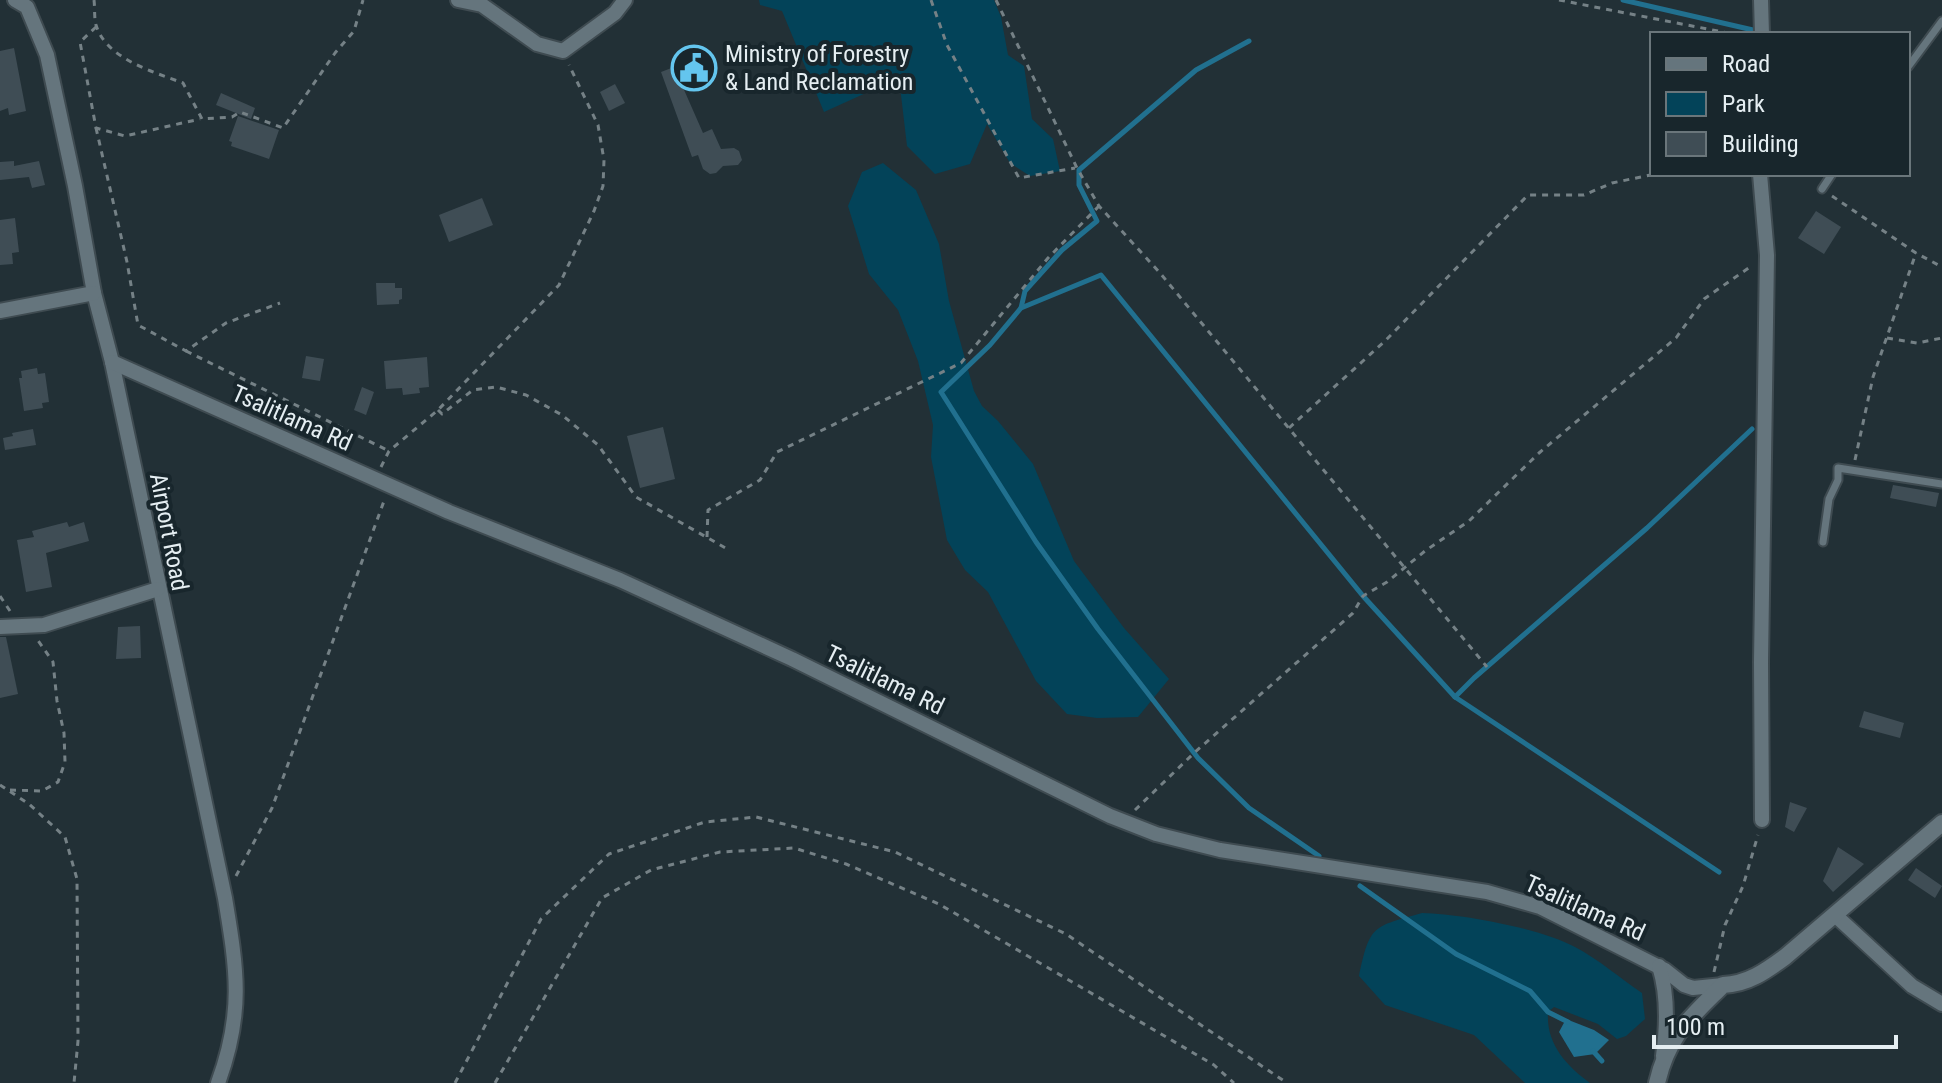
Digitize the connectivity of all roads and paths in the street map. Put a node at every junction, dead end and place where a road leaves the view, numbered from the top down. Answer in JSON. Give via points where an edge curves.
{"nodes":[{"id":1,"x":15,"y":0,"type":"edge"},
{"id":2,"x":94,"y":0,"type":"edge"},
{"id":3,"x":363,"y":0,"type":"edge"},
{"id":4,"x":458,"y":0,"type":"edge"},
{"id":5,"x":625,"y":0,"type":"edge"},
{"id":6,"x":931,"y":0,"type":"edge"},
{"id":7,"x":996,"y":0,"type":"edge"},
{"id":8,"x":1559,"y":0,"type":"edge"},
{"id":9,"x":1761,"y":0,"type":"edge"},
{"id":10,"x":1942,"y":21,"type":"edge"},
{"id":11,"x":96,"y":27,"type":"junction"},
{"id":12,"x":1723,"y":32,"type":"edge"},
{"id":13,"x":1762,"y":32,"type":"edge"},
{"id":14,"x":563,"y":51,"type":"junction"},
{"id":15,"x":1910,"y":64,"type":"edge"},
{"id":16,"x":202,"y":119,"type":"junction"},
{"id":17,"x":96,"y":128,"type":"junction"},
{"id":18,"x":1077,"y":168,"type":"junction"},
{"id":19,"x":1650,"y":175,"type":"edge"},
{"id":20,"x":1760,"y":176,"type":"edge"},
{"id":21,"x":1831,"y":176,"type":"edge"},
{"id":22,"x":1822,"y":189,"type":"joint"},
{"id":23,"x":1099,"y":206,"type":"junction"},
{"id":24,"x":1916,"y":253,"type":"junction"},
{"id":25,"x":1767,"y":255,"type":"junction"},
{"id":26,"x":1942,"y":267,"type":"edge"},
{"id":27,"x":94,"y":293,"type":"junction"},
{"id":28,"x":280,"y":303,"type":"dead end"},
{"id":29,"x":0,"y":311,"type":"edge"},
{"id":30,"x":1886,"y":338,"type":"junction"},
{"id":31,"x":1942,"y":338,"type":"edge"},
{"id":32,"x":186,"y":351,"type":"junction"},
{"id":33,"x":112,"y":362,"type":"junction"},
{"id":34,"x":438,"y":410,"type":"junction"},
{"id":35,"x":1289,"y":428,"type":"junction"},
{"id":36,"x":389,"y":451,"type":"junction"},
{"id":37,"x":1852,"y":471,"type":"junction"},
{"id":38,"x":376,"y":479,"type":"junction"},
{"id":39,"x":1942,"y":484,"type":"edge"},
{"id":40,"x":390,"y":486,"type":"junction"},
{"id":41,"x":707,"y":537,"type":"junction"},
{"id":42,"x":1823,"y":542,"type":"dead end"},
{"id":43,"x":729,"y":550,"type":"dead end"},
{"id":44,"x":1404,"y":567,"type":"junction"},
{"id":45,"x":158,"y":589,"type":"junction"},
{"id":46,"x":21,"y":624,"type":"junction"},
{"id":47,"x":0,"y":627,"type":"edge"},
{"id":48,"x":1487,"y":667,"type":"dead end"},
{"id":49,"x":0,"y":785,"type":"edge"},
{"id":50,"x":6,"y":789,"type":"junction"},
{"id":51,"x":1762,"y":820,"type":"joint"},
{"id":52,"x":1124,"y":821,"type":"junction"},
{"id":53,"x":1942,"y":823,"type":"edge"},
{"id":54,"x":225,"y":898,"type":"junction"},
{"id":55,"x":1835,"y":915,"type":"junction"},
{"id":56,"x":1659,"y":966,"type":"junction"},
{"id":57,"x":1717,"y":985,"type":"junction"},
{"id":58,"x":1689,"y":986,"type":"junction"},
{"id":59,"x":1666,"y":993,"type":"junction"},
{"id":60,"x":1942,"y":1004,"type":"edge"},
{"id":61,"x":1700,"y":1007,"type":"junction"},
{"id":62,"x":1664,"y":1010,"type":"junction"},
{"id":63,"x":1688,"y":1021,"type":"junction"},
{"id":64,"x":1663,"y":1056,"type":"junction"},
{"id":65,"x":74,"y":1083,"type":"edge"},
{"id":66,"x":218,"y":1083,"type":"edge"},
{"id":67,"x":455,"y":1083,"type":"edge"},
{"id":68,"x":495,"y":1083,"type":"edge"},
{"id":69,"x":1234,"y":1083,"type":"edge"},
{"id":70,"x":1287,"y":1083,"type":"edge"},
{"id":71,"x":1657,"y":1083,"type":"edge"}],
"edges":[{"from":1,"to":27,"type":"street","name":"Airport Road","via":[[27,7],[47,55]]},
{"from":2,"to":11,"type":"path"},
{"from":3,"to":16,"type":"path","via":[[354,31],[283,128],[240,112]]},
{"from":4,"to":14,"type":"street","via":[[482,5],[537,44]]},
{"from":5,"to":14,"type":"street"},
{"from":6,"to":18,"type":"path","via":[[947,45],[1019,178]]},
{"from":7,"to":18,"type":"path"},
{"from":8,"to":12,"type":"path"},
{"from":9,"to":13,"type":"street"},
{"from":10,"to":15,"type":"lane"},
{"from":11,"to":16,"type":"path","via":[[134,64],[183,83]]},
{"from":11,"to":17,"type":"path","via":[[80,42]]},
{"from":14,"to":34,"type":"path","via":[[598,125],[603,186],[559,285]]},
{"from":16,"to":17,"type":"path","via":[[125,136]]},
{"from":17,"to":32,"type":"path","via":[[138,325]]},
{"from":18,"to":23,"type":"path"},
{"from":19,"to":35,"type":"path","via":[[1584,195],[1528,195],[1385,341]]},
{"from":20,"to":25,"type":"street"},
{"from":21,"to":22,"type":"lane"},
{"from":22,"to":24,"type":"path"},
{"from":23,"to":35,"type":"path"},
{"from":23,"to":41,"type":"path","via":[[961,363],[777,452],[760,480],[708,510]]},
{"from":24,"to":26,"type":"path"},
{"from":24,"to":30,"type":"path"},
{"from":25,"to":44,"type":"path","via":[[1704,299],[1676,338],[1539,453],[1469,521]]},
{"from":25,"to":51,"type":"street"},
{"from":27,"to":29,"type":"street"},
{"from":27,"to":33,"type":"street","name":"Airport Road"},
{"from":28,"to":32,"type":"path","via":[[226,323]]},
{"from":30,"to":31,"type":"path","via":[[1917,343]]},
{"from":30,"to":37,"type":"path"},
{"from":32,"to":36,"type":"path"},
{"from":33,"to":38,"type":"street","name":"Tsalitlama Rd"},
{"from":33,"to":45,"type":"street","name":"Airport Road"},
{"from":34,"to":36,"type":"path"},
{"from":34,"to":41,"type":"path","via":[[442,414],[473,390],[496,387],[526,395],[562,415],[598,445],[636,497]]},
{"from":35,"to":44,"type":"path"},
{"from":36,"to":38,"type":"path"},
{"from":37,"to":39,"type":"lane"},
{"from":37,"to":42,"type":"lane","via":[[1838,468]]},
{"from":38,"to":40,"type":"street","name":"Tsalitlama Rd"},
{"from":40,"to":52,"type":"street","name":"Tsalitlama Rd","via":[[620,580]]},
{"from":40,"to":54,"type":"path","via":[[272,808]]},
{"from":41,"to":43,"type":"path"},
{"from":44,"to":48,"type":"path"},
{"from":44,"to":52,"type":"path","via":[[1363,596],[1353,613]]},
{"from":45,"to":46,"type":"street","via":[[44,625]]},
{"from":45,"to":54,"type":"street","name":"Airport Road"},
{"from":46,"to":47,"type":"street"},
{"from":46,"to":50,"type":"path","via":[[53,662],[65,762],[58,782],[42,791]]},
{"from":49,"to":50,"type":"path"},
{"from":50,"to":65,"type":"path","via":[[65,837],[77,879]]},
{"from":51,"to":57,"type":"path","via":[[1743,886],[1725,925]]},
{"from":52,"to":56,"type":"street","name":"Tsalitlama Rd","via":[[1220,850],[1487,892],[1540,907]]},
{"from":53,"to":55,"type":"street"},
{"from":54,"to":66,"type":"street","name":"Airport Road","via":[[236,968],[235,1023]]},
{"from":55,"to":57,"type":"street","via":[[1763,973]]},
{"from":55,"to":60,"type":"street","via":[[1912,986]]},
{"from":56,"to":58,"type":"street","name":"Tsalitlama Rd"},
{"from":56,"to":59,"type":"street"},
{"from":57,"to":58,"type":"street"},
{"from":57,"to":61,"type":"street"},
{"from":58,"to":59,"type":"street","via":[[1673,986]]},
{"from":58,"to":61,"type":"street"},
{"from":59,"to":62,"type":"street"},
{"from":61,"to":63,"type":"street"},
{"from":62,"to":63,"type":"street","via":[[1678,1021]]},
{"from":62,"to":64,"type":"street"},
{"from":63,"to":64,"type":"street"},
{"from":64,"to":71,"type":"street"},
{"from":67,"to":70,"type":"path","via":[[541,919],[609,854],[705,822],[756,817],[895,852],[1066,934]]},
{"from":68,"to":69,"type":"path","via":[[602,898],[651,870],[720,852],[794,848],[939,904],[1214,1065]]}]}
